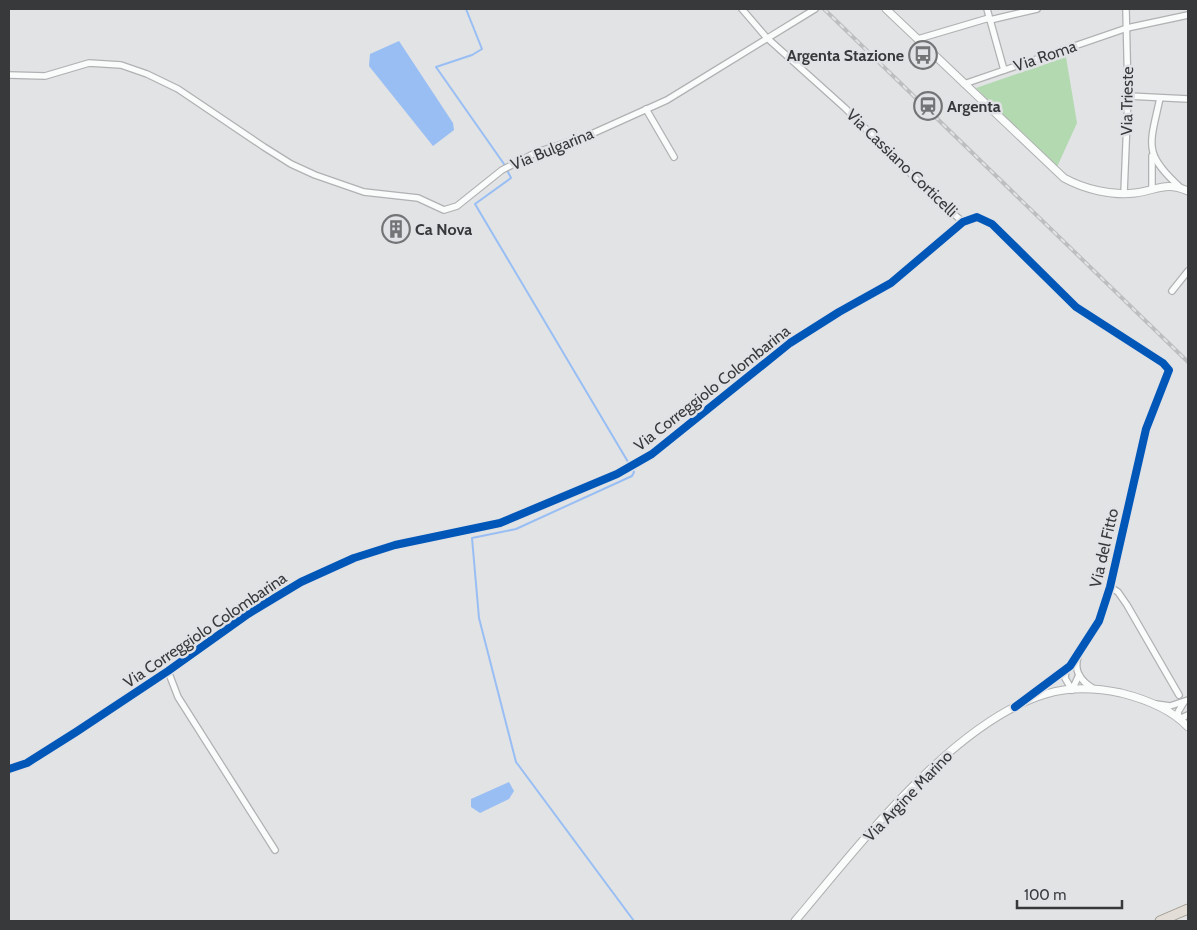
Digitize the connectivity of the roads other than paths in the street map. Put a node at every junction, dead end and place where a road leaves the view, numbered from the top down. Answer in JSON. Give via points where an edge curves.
{"nodes":[{"id":1,"x":742,"y":9,"type":"edge"},
{"id":2,"x":815,"y":9,"type":"edge"},
{"id":3,"x":886,"y":9,"type":"edge"},
{"id":4,"x":987,"y":9,"type":"edge"},
{"id":5,"x":1037,"y":9,"type":"edge"},
{"id":6,"x":1126,"y":9,"type":"edge"},
{"id":7,"x":1188,"y":15,"type":"edge"},
{"id":8,"x":990,"y":19,"type":"junction"},
{"id":9,"x":1126,"y":28,"type":"junction"},
{"id":10,"x":766,"y":37,"type":"junction"},
{"id":11,"x":918,"y":39,"type":"junction"},
{"id":12,"x":1004,"y":70,"type":"junction"},
{"id":13,"x":9,"y":75,"type":"edge"},
{"id":14,"x":964,"y":84,"type":"junction"},
{"id":15,"x":1128,"y":96,"type":"junction"},
{"id":16,"x":1160,"y":98,"type":"junction"},
{"id":17,"x":1188,"y":99,"type":"edge"},
{"id":18,"x":646,"y":108,"type":"junction"},
{"id":19,"x":1152,"y":154,"type":"junction"},
{"id":20,"x":674,"y":158,"type":"dead end"},
{"id":21,"x":1152,"y":189,"type":"junction"},
{"id":22,"x":1185,"y":190,"type":"edge"},
{"id":23,"x":1124,"y":193,"type":"junction"},
{"id":24,"x":963,"y":222,"type":"junction"},
{"id":25,"x":1188,"y":271,"type":"edge"},
{"id":26,"x":1172,"y":291,"type":"dead end"},
{"id":27,"x":1166,"y":366,"type":"joint"},
{"id":28,"x":1110,"y":587,"type":"junction"},
{"id":29,"x":1080,"y":652,"type":"junction"},
{"id":30,"x":1066,"y":670,"type":"junction"},
{"id":31,"x":168,"y":671,"type":"junction"},
{"id":32,"x":1079,"y":675,"type":"junction"},
{"id":33,"x":1072,"y":690,"type":"junction"},
{"id":34,"x":1094,"y":690,"type":"junction"},
{"id":35,"x":1179,"y":695,"type":"dead end"},
{"id":36,"x":1186,"y":701,"type":"edge"},
{"id":37,"x":1152,"y":704,"type":"junction"},
{"id":38,"x":1015,"y":707,"type":"junction"},
{"id":39,"x":1188,"y":715,"type":"edge"},
{"id":40,"x":1179,"y":719,"type":"junction"},
{"id":41,"x":1188,"y":727,"type":"edge"},
{"id":42,"x":9,"y":769,"type":"edge"},
{"id":43,"x":275,"y":850,"type":"dead end"},
{"id":44,"x":1188,"y":909,"type":"edge"},
{"id":45,"x":794,"y":921,"type":"edge"},
{"id":46,"x":1160,"y":921,"type":"edge"}],
"edges":[{"from":1,"to":10,"type":"street","name":"Via Cassiano Corticelli"},
{"from":2,"to":10,"type":"street","name":"Via Bulgarina"},
{"from":3,"to":11,"type":"street"},
{"from":4,"to":8,"type":"street"},
{"from":5,"to":8,"type":"street"},
{"from":6,"to":9,"type":"street","name":"Via Trieste"},
{"from":7,"to":9,"type":"street","name":"Via Roma"},
{"from":8,"to":11,"type":"street"},
{"from":8,"to":12,"type":"street"},
{"from":9,"to":12,"type":"street","name":"Via Roma"},
{"from":9,"to":15,"type":"street","name":"Via Trieste"},
{"from":10,"to":18,"type":"street","name":"Via Bulgarina","via":[[675,95]]},
{"from":10,"to":24,"type":"street","name":"Via Cassiano Corticelli"},
{"from":11,"to":14,"type":"street"},
{"from":12,"to":14,"type":"street","name":"Via Roma"},
{"from":13,"to":18,"type":"street","name":"Via Bulgarina","via":[[46,76],[89,63],[121,65],[178,89],[264,147],[315,175],[364,192],[418,198],[444,210],[457,206],[506,168],[537,152],[587,136]]},
{"from":14,"to":23,"type":"street","via":[[1064,178],[1079,186]]},
{"from":15,"to":16,"type":"street"},
{"from":15,"to":23,"type":"street","name":"Via Trieste"},
{"from":16,"to":17,"type":"street"},
{"from":16,"to":19,"type":"street"},
{"from":18,"to":20,"type":"street"},
{"from":19,"to":21,"type":"street"},
{"from":19,"to":22,"type":"street","via":[[1161,169]]},
{"from":21,"to":22,"type":"street","via":[[1166,185]]},
{"from":21,"to":23,"type":"street"},
{"from":24,"to":27,"type":"street","name":"Via Cassiano Corticelli","via":[[977,216],[986,219],[1076,307]]},
{"from":24,"to":31,"type":"street","name":"Via Correggiolo Colombarina","via":[[892,283],[790,343],[675,436],[628,468],[500,523],[395,545],[354,558],[300,582],[248,614]]},
{"from":25,"to":26,"type":"street"},
{"from":27,"to":28,"type":"street","name":"Via del Fitto","via":[[1168,374],[1146,429]]},
{"from":28,"to":29,"type":"street","name":"Via del Fitto","via":[[1099,621]]},
{"from":28,"to":35,"type":"street","via":[[1122,596]]},
{"from":29,"to":30,"type":"street","name":"Via del Fitto"},
{"from":29,"to":32,"type":"street","name":"Via del Fitto","via":[[1076,665]]},
{"from":30,"to":33,"type":"street","via":[[1066,683]]},
{"from":30,"to":38,"type":"street","name":"Via del Fitto"},
{"from":31,"to":42,"type":"street","name":"Via Correggiolo Colombarina","via":[[27,763]]},
{"from":31,"to":43,"type":"street","name":"Via Correggiolo Colombarina","via":[[178,697]]},
{"from":32,"to":33,"type":"street","name":"Via del Fitto"},
{"from":32,"to":34,"type":"street"},
{"from":33,"to":34,"type":"street"},
{"from":33,"to":38,"type":"street","name":"Via Argine Marino","via":[[1044,694]]},
{"from":34,"to":37,"type":"street","via":[[1129,695]]},
{"from":36,"to":37,"type":"street","via":[[1170,706]]},
{"from":36,"to":40,"type":"street","via":[[1178,712]]},
{"from":37,"to":40,"type":"street"},
{"from":38,"to":45,"type":"street","name":"Via Argine Marino","via":[[971,735],[939,761]]},
{"from":39,"to":40,"type":"street"},
{"from":40,"to":41,"type":"street"},
{"from":44,"to":46,"type":"main road"}]}
